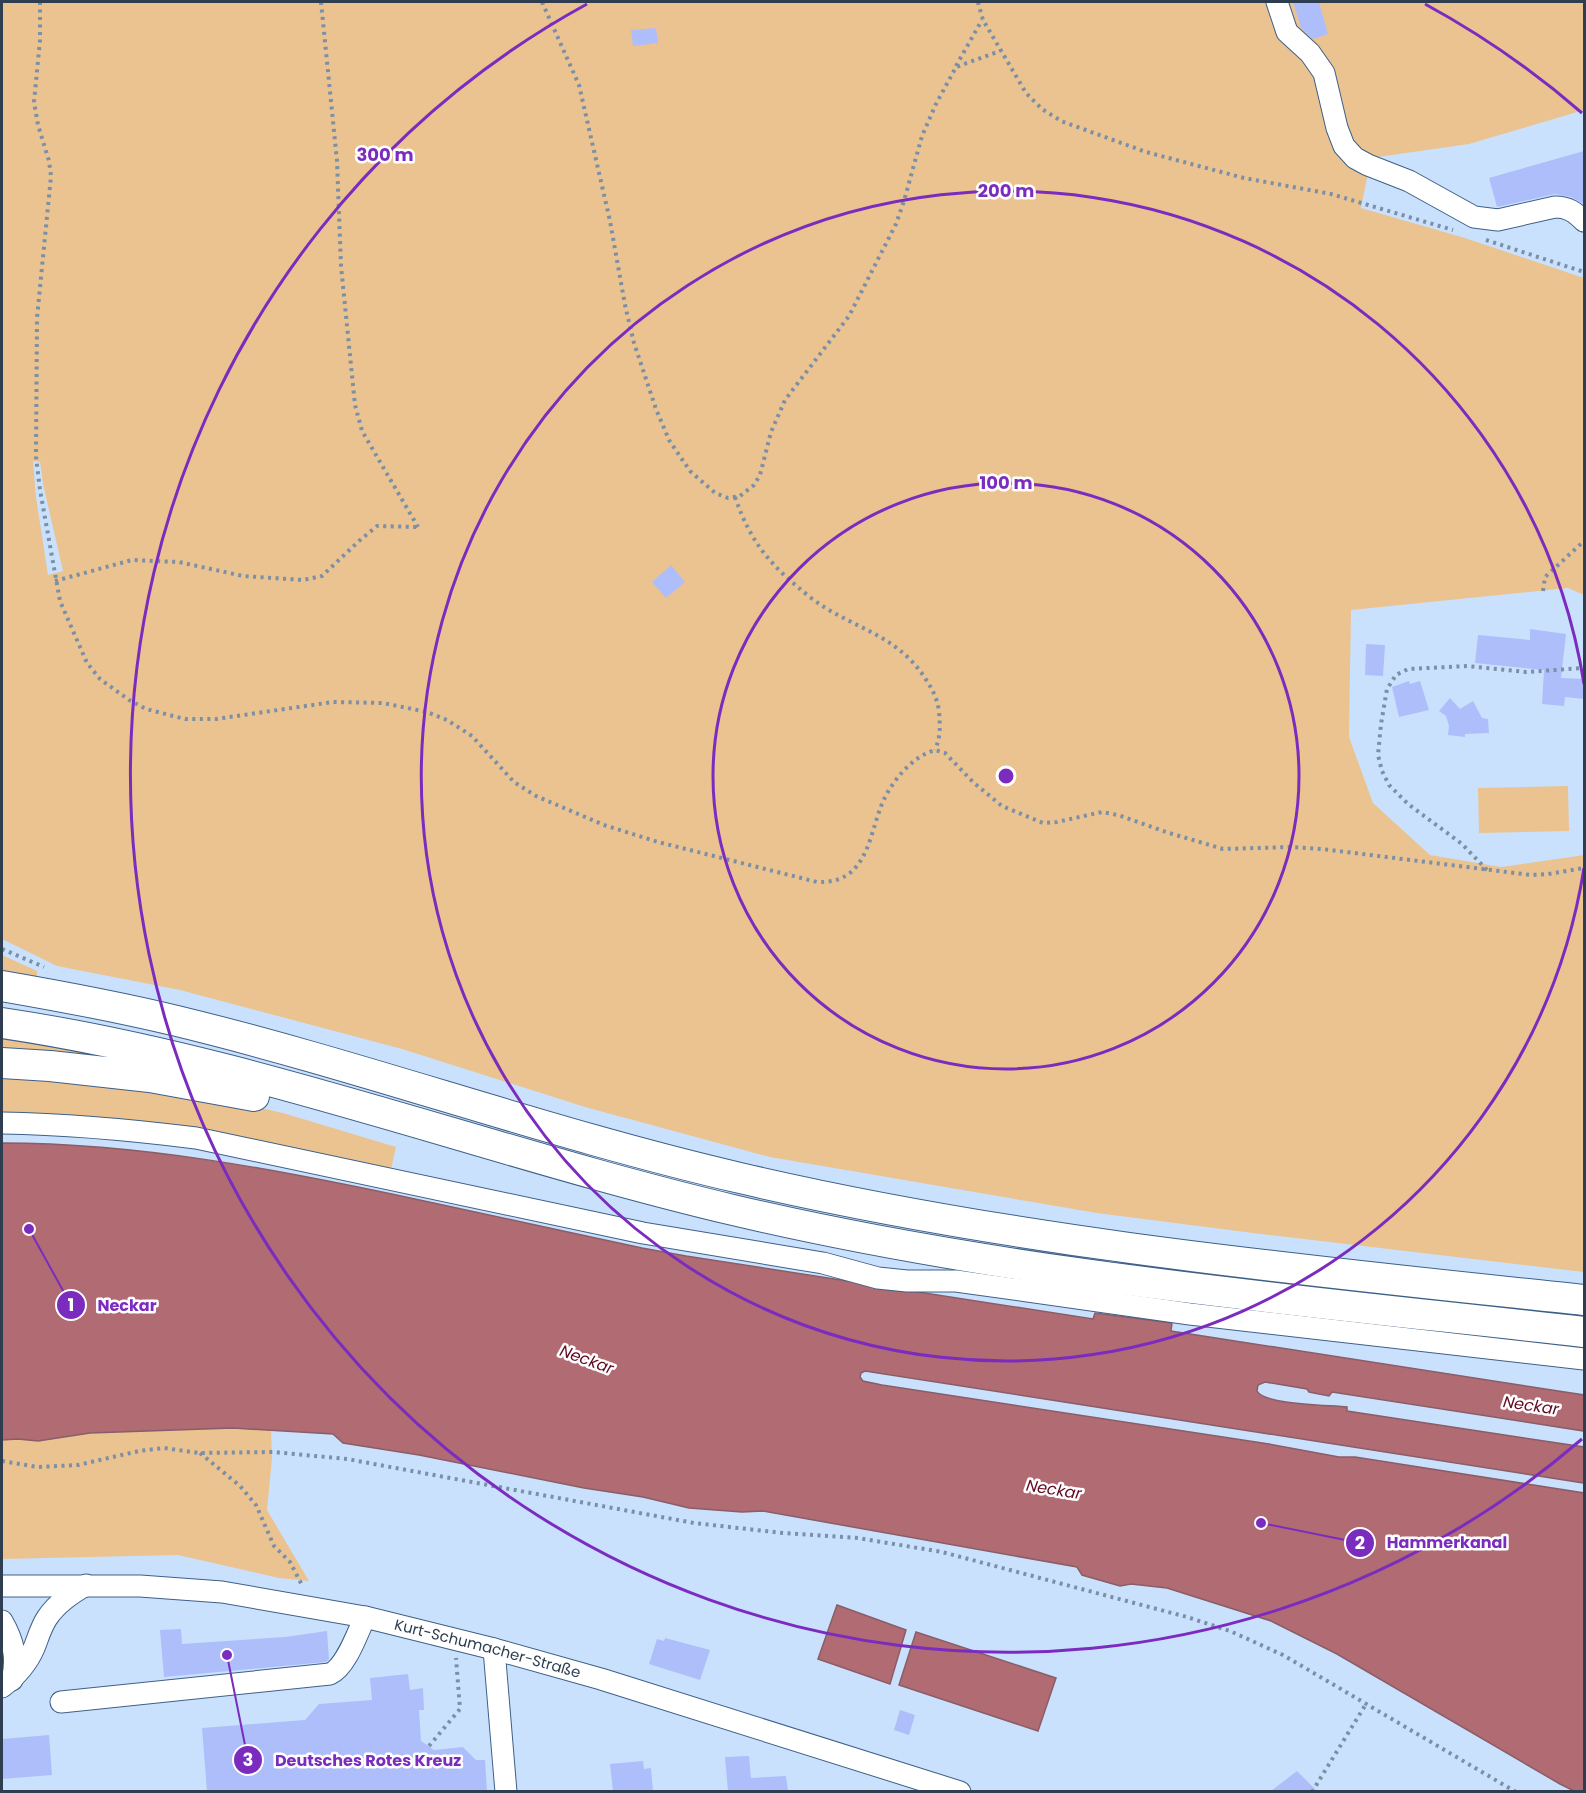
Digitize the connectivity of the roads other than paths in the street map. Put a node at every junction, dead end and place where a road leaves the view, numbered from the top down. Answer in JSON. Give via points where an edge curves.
{"nodes":[{"id":1,"x":1277,"y":2,"type":"edge"},
{"id":2,"x":1584,"y":221,"type":"edge"},
{"id":3,"x":2,"y":986,"type":"edge"},
{"id":4,"x":2,"y":1023,"type":"edge"},
{"id":5,"x":2,"y":1063,"type":"edge"},
{"id":6,"x":408,"y":1121,"type":"junction"},
{"id":7,"x":2,"y":1123,"type":"edge"},
{"id":8,"x":1584,"y":1300,"type":"edge"},
{"id":9,"x":1584,"y":1332,"type":"edge"},
{"id":10,"x":1584,"y":1359,"type":"edge"},
{"id":11,"x":86,"y":1585,"type":"junction"},
{"id":12,"x":2,"y":1586,"type":"edge"},
{"id":13,"x":365,"y":1617,"type":"junction"},
{"id":14,"x":2,"y":1621,"type":"edge"},
{"id":15,"x":494,"y":1649,"type":"junction"},
{"id":16,"x":7,"y":1684,"type":"edge"},
{"id":17,"x":61,"y":1702,"type":"dead end"},
{"id":18,"x":506,"y":1791,"type":"edge"},
{"id":19,"x":960,"y":1791,"type":"edge"}],
"edges":[{"from":1,"to":2,"type":"street","via":[[1287,32],[1310,53],[1324,73],[1337,128],[1344,146],[1355,158],[1409,181],[1474,217],[1498,220],[1562,207]]},
{"from":3,"to":8,"type":"highway","via":[[178,1021],[635,1152],[840,1201],[1138,1249]]},
{"from":4,"to":6,"type":"highway","via":[[243,1074]]},
{"from":5,"to":6,"type":"highway","via":[[150,1077]]},
{"from":6,"to":9,"type":"highway","via":[[734,1210],[939,1251],[1217,1290]]},
{"from":7,"to":10,"type":"street","via":[[196,1138],[643,1233],[823,1263],[878,1278],[956,1281],[1180,1313]]},
{"from":11,"to":12,"type":"street","name":"Kurt-Schumacher-Straße"},
{"from":11,"to":13,"type":"street","name":"Kurt-Schumacher-Straße","via":[[222,1592]]},
{"from":11,"to":16,"type":"street","via":[[56,1607],[39,1632],[29,1658]]},
{"from":13,"to":15,"type":"street","name":"Kurt-Schumacher-Straße"},
{"from":13,"to":17,"type":"street","via":[[343,1664],[330,1674]]},
{"from":14,"to":16,"type":"street","via":[[14,1649],[15,1666]]},
{"from":15,"to":18,"type":"street"},
{"from":15,"to":19,"type":"street","name":"Kurt-Schumacher-Straße"}]}
